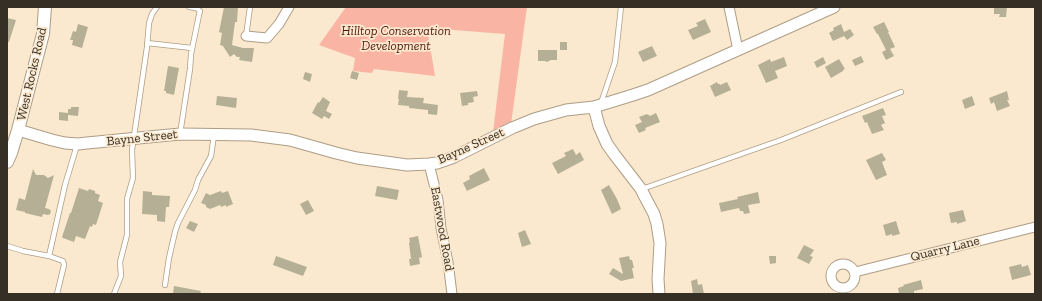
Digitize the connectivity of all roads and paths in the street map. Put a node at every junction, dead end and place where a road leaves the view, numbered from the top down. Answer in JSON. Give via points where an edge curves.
{"nodes":[{"id":1,"x":45,"y":7,"type":"edge"},
{"id":2,"x":157,"y":7,"type":"edge"},
{"id":3,"x":189,"y":7,"type":"edge"},
{"id":4,"x":250,"y":7,"type":"edge"},
{"id":5,"x":290,"y":7,"type":"edge"},
{"id":6,"x":621,"y":7,"type":"edge"},
{"id":7,"x":729,"y":7,"type":"edge"},
{"id":8,"x":834,"y":7,"type":"edge"},
{"id":9,"x":246,"y":36,"type":"joint"},
{"id":10,"x":147,"y":43,"type":"junction"},
{"id":11,"x":192,"y":48,"type":"junction"},
{"id":12,"x":738,"y":50,"type":"junction"},
{"id":13,"x":901,"y":92,"type":"dead end"},
{"id":14,"x":597,"y":106,"type":"junction"},
{"id":15,"x":18,"y":130,"type":"junction"},
{"id":16,"x":180,"y":134,"type":"junction"},
{"id":17,"x":214,"y":134,"type":"junction"},
{"id":18,"x":133,"y":138,"type":"junction"},
{"id":19,"x":78,"y":144,"type":"junction"},
{"id":20,"x":7,"y":162,"type":"edge"},
{"id":21,"x":429,"y":164,"type":"junction"},
{"id":22,"x":641,"y":189,"type":"junction"},
{"id":23,"x":1035,"y":227,"type":"edge"},
{"id":24,"x":7,"y":246,"type":"edge"},
{"id":25,"x":49,"y":256,"type":"junction"},
{"id":26,"x":855,"y":272,"type":"dead end"},
{"id":27,"x":165,"y":285,"type":"dead end"},
{"id":28,"x":57,"y":294,"type":"edge"},
{"id":29,"x":114,"y":294,"type":"edge"},
{"id":30,"x":452,"y":294,"type":"edge"},
{"id":31,"x":659,"y":294,"type":"edge"}],
"edges":[{"from":1,"to":15,"type":"main road","name":"West Rocks Road","via":[[43,34]]},
{"from":2,"to":10,"type":"lane","via":[[149,22]]},
{"from":3,"to":11,"type":"lane","via":[[200,11]]},
{"from":4,"to":9,"type":"lane"},
{"from":5,"to":9,"type":"street","via":[[267,38]]},
{"from":6,"to":14,"type":"lane","via":[[615,62]]},
{"from":7,"to":12,"type":"street"},
{"from":8,"to":12,"type":"street","name":"Bayne Street"},
{"from":10,"to":11,"type":"lane"},
{"from":10,"to":18,"type":"lane"},
{"from":11,"to":16,"type":"lane"},
{"from":12,"to":14,"type":"street","name":"Bayne Street","via":[[648,90]]},
{"from":13,"to":22,"type":"lane","via":[[781,140]]},
{"from":14,"to":21,"type":"street","name":"Bayne Street","via":[[566,110],[534,119],[454,157]]},
{"from":14,"to":22,"type":"street","via":[[600,126],[607,144]]},
{"from":15,"to":19,"type":"street","name":"Bayne Street","via":[[52,140]]},
{"from":15,"to":20,"type":"main road","name":"West Rocks Road"},
{"from":16,"to":17,"type":"street","name":"Bayne Street"},
{"from":16,"to":18,"type":"street","name":"Bayne Street"},
{"from":17,"to":21,"type":"street","name":"Bayne Street","via":[[270,137],[296,141],[357,158],[407,165]]},
{"from":17,"to":27,"type":"lane","via":[[211,156],[175,232]]},
{"from":18,"to":19,"type":"street","name":"Bayne Street"},
{"from":18,"to":29,"type":"lane","via":[[126,235],[120,262],[120,276]]},
{"from":19,"to":25,"type":"lane","via":[[65,185]]},
{"from":21,"to":30,"type":"street","name":"Eastwood Road","via":[[438,200]]},
{"from":22,"to":31,"type":"street","via":[[657,224],[660,243]]},
{"from":23,"to":26,"type":"street","name":"Quarry Lane"},
{"from":24,"to":25,"type":"lane"},
{"from":25,"to":28,"type":"lane","via":[[63,261],[64,265]]}]}
